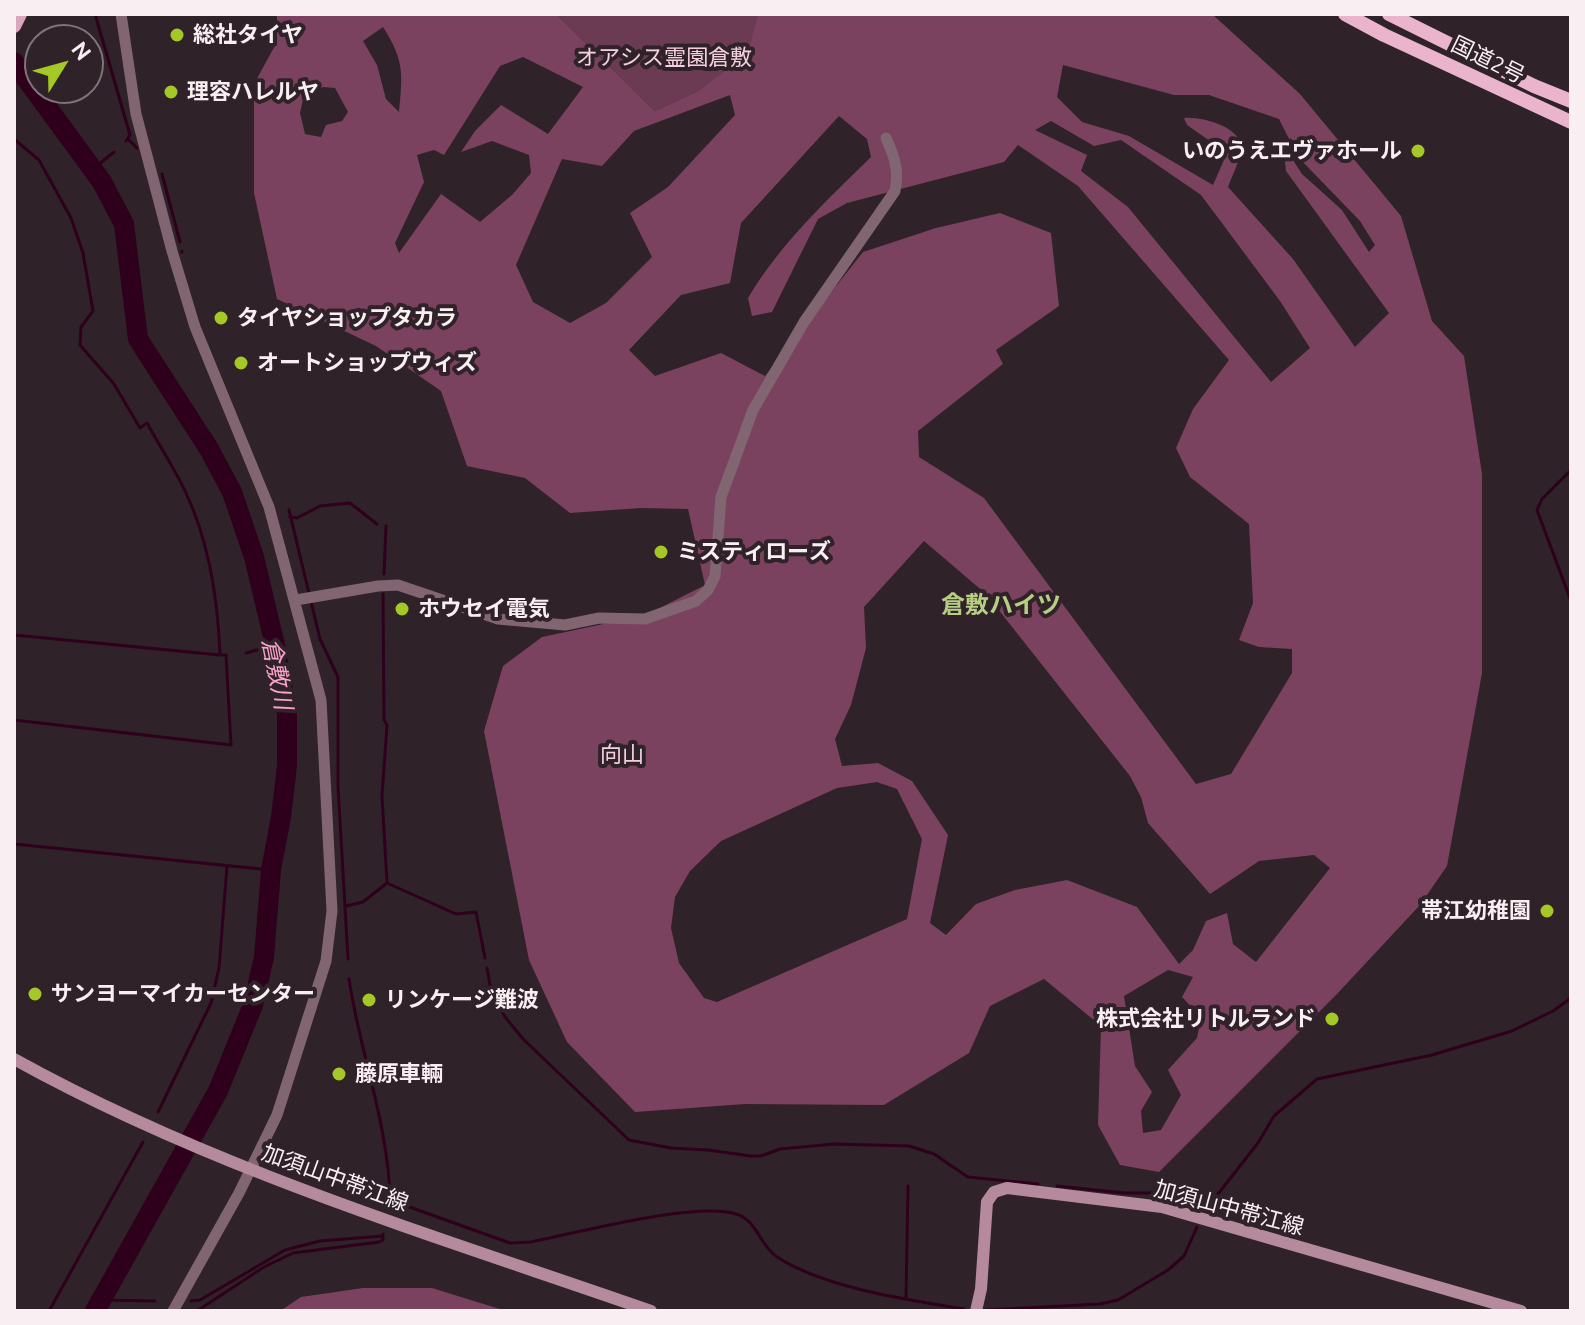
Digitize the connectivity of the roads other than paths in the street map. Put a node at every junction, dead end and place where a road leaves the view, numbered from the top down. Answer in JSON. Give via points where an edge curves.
{"nodes":[{"id":1,"x":121,"y":14,"type":"edge"},
{"id":2,"x":1345,"y":14,"type":"edge"},
{"id":3,"x":1389,"y":14,"type":"edge"},
{"id":4,"x":1571,"y":101,"type":"edge"},
{"id":5,"x":1571,"y":122,"type":"edge"},
{"id":6,"x":886,"y":138,"type":"dead end"},
{"id":7,"x":305,"y":599,"type":"junction"},
{"id":8,"x":14,"y":1059,"type":"edge"},
{"id":9,"x":251,"y":1169,"type":"junction"},
{"id":10,"x":173,"y":1311,"type":"edge"},
{"id":11,"x":651,"y":1311,"type":"edge"},
{"id":12,"x":976,"y":1311,"type":"edge"},
{"id":13,"x":1521,"y":1311,"type":"edge"}],
"edges":[{"from":1,"to":7,"type":"street","via":[[136,114],[190,312]]},
{"from":2,"to":5,"type":"highway","name":"国道2号"},
{"from":3,"to":4,"type":"highway","name":"国道2号"},
{"from":6,"to":7,"type":"street","via":[[899,173],[895,191],[804,322],[753,410],[721,497],[715,576],[696,601],[645,619],[599,618],[565,625],[498,619],[398,585]]},
{"from":7,"to":9,"type":"street","via":[[321,700],[330,938],[316,999],[277,1115]]},
{"from":8,"to":9,"type":"main road","name":"加須山中帯江線"},
{"from":9,"to":10,"type":"street"},
{"from":9,"to":11,"type":"main road","name":"加須山中帯江線"},
{"from":12,"to":13,"type":"main road","name":"加須山中帯江線","via":[[987,1202],[994,1192],[1007,1188],[1162,1207]]}]}
